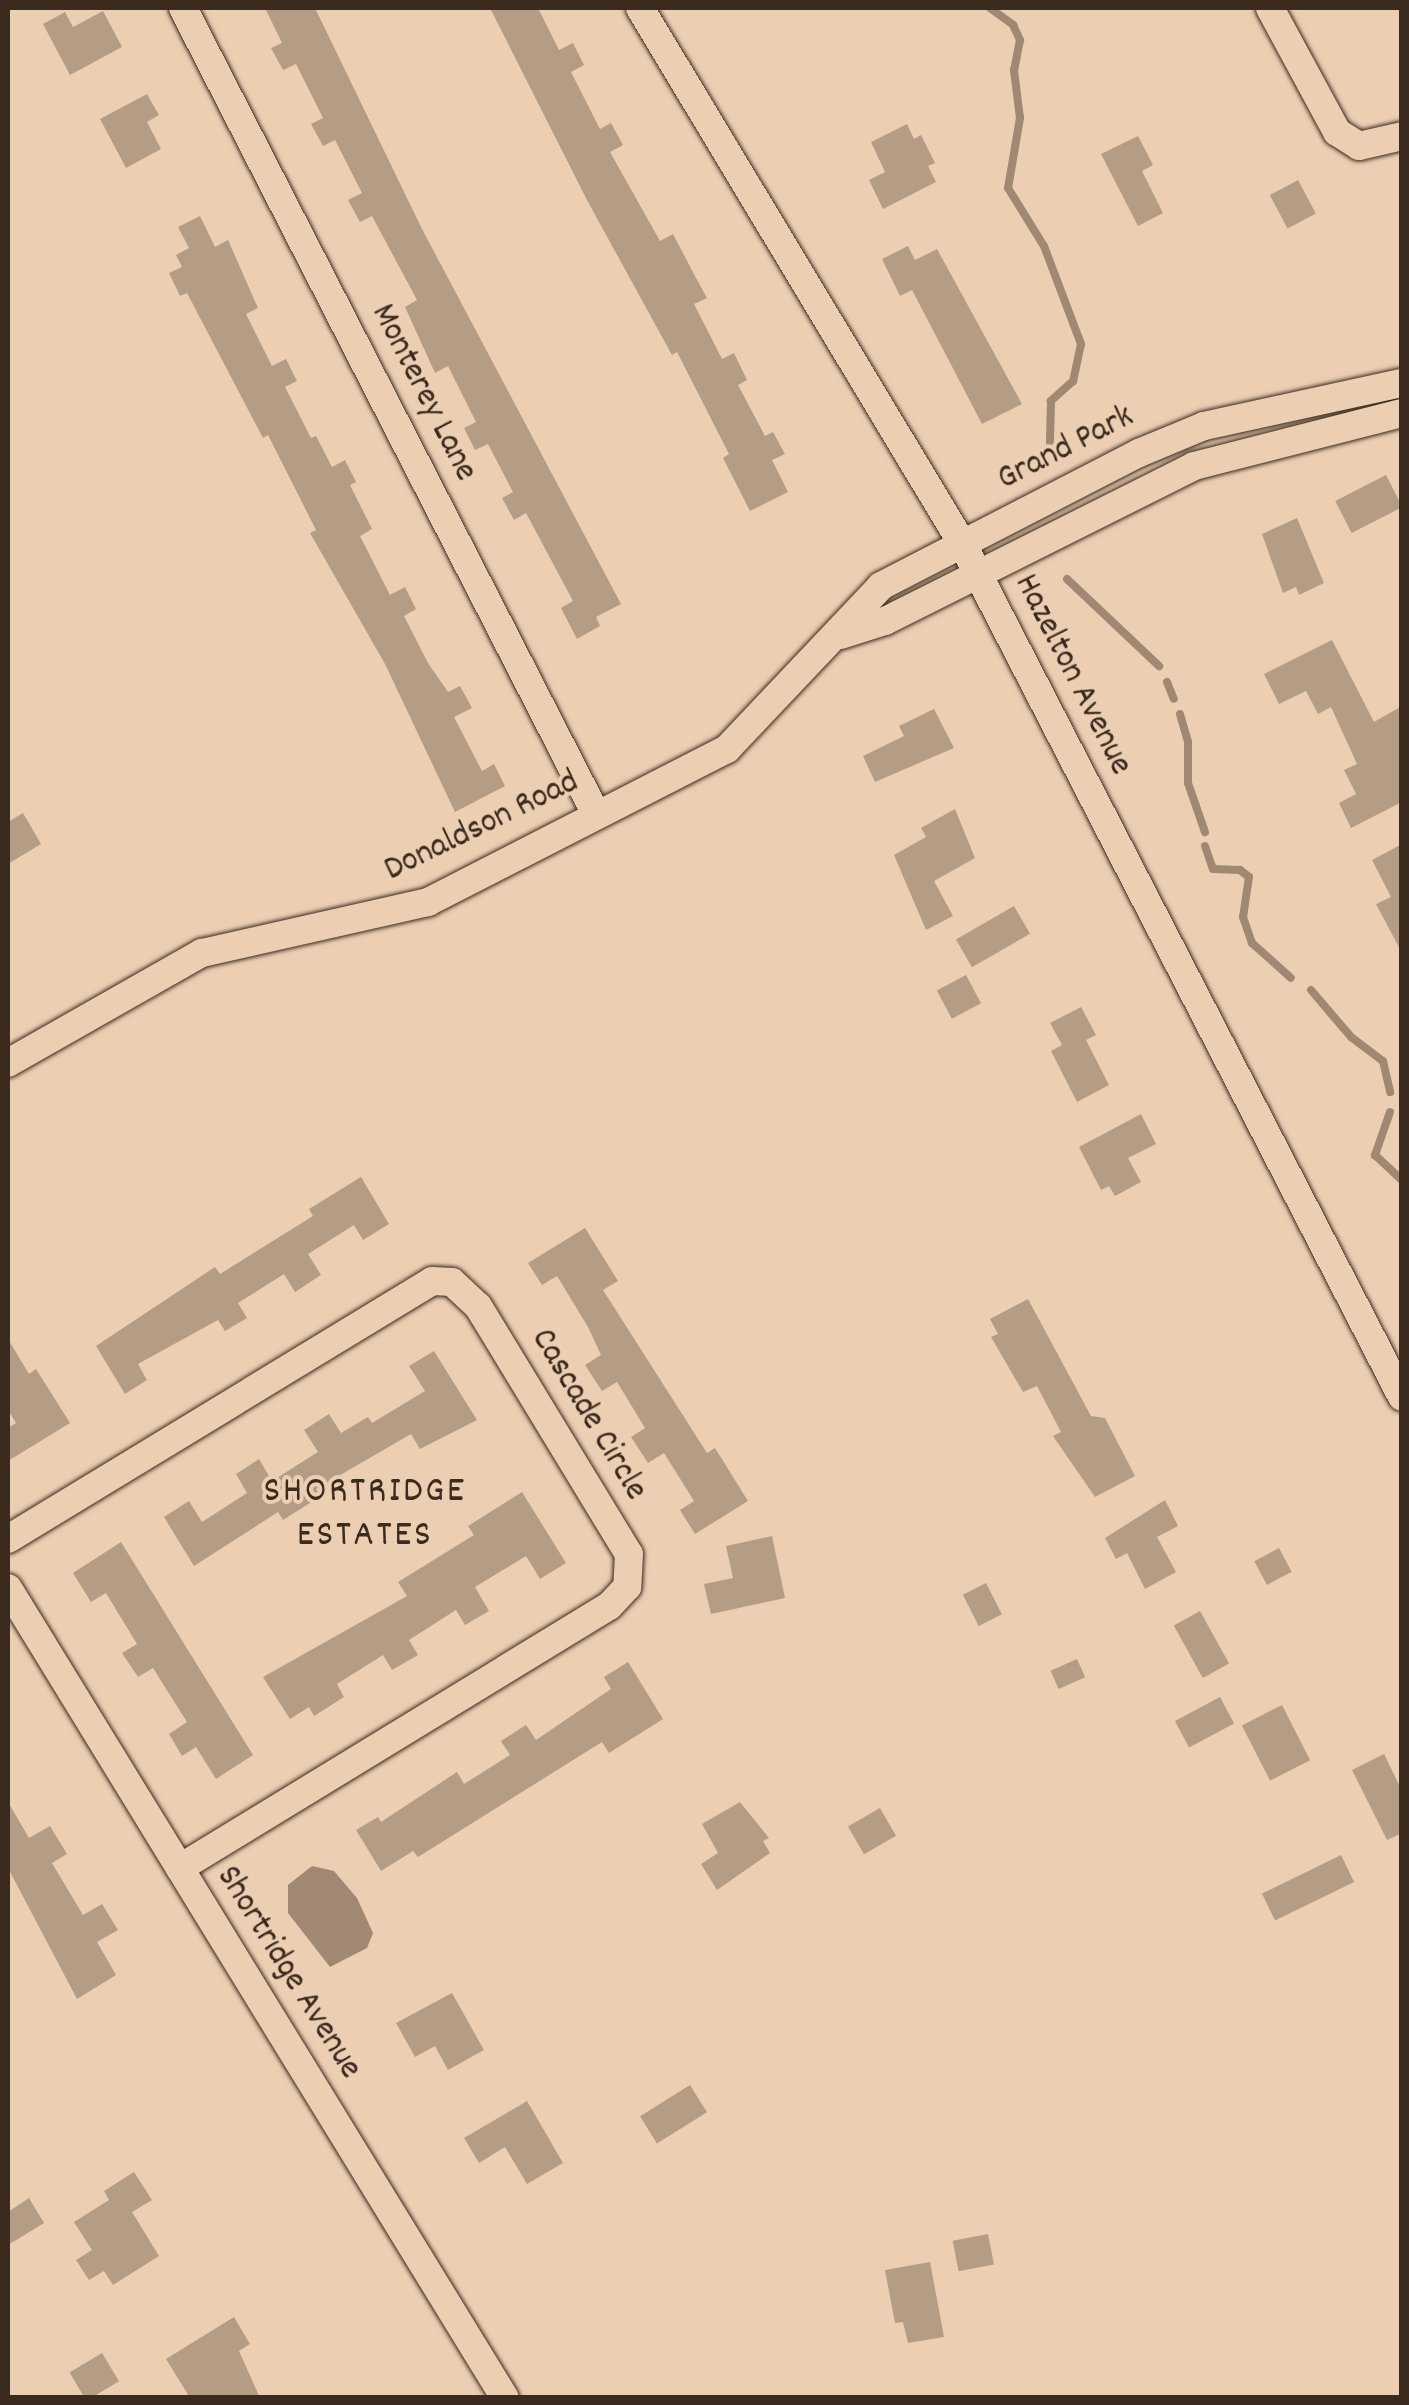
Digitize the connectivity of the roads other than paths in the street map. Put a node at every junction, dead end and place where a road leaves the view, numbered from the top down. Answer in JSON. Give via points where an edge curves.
{"nodes":[{"id":1,"x":182,"y":8,"type":"edge"},
{"id":2,"x":640,"y":8,"type":"edge"},
{"id":3,"x":1270,"y":8,"type":"edge"},
{"id":4,"x":1402,"y":136,"type":"edge"},
{"id":5,"x":1402,"y":382,"type":"edge"},
{"id":6,"x":1402,"y":413,"type":"edge"},
{"id":7,"x":1204,"y":426,"type":"junction"},
{"id":8,"x":1218,"y":457,"type":"junction"},
{"id":9,"x":964,"y":545,"type":"junction"},
{"id":10,"x":979,"y":576,"type":"junction"},
{"id":11,"x":841,"y":635,"type":"junction"},
{"id":12,"x":596,"y":814,"type":"junction"},
{"id":13,"x":8,"y":1062,"type":"edge"},
{"id":14,"x":1402,"y":1397,"type":"edge"},
{"id":15,"x":8,"y":1539,"type":"edge"},
{"id":16,"x":8,"y":1588,"type":"edge"},
{"id":17,"x":180,"y":1868,"type":"junction"},
{"id":18,"x":505,"y":2398,"type":"edge"}],
"edges":[{"from":1,"to":12,"type":"street","name":"Monterey Lane"},
{"from":2,"to":9,"type":"street","name":"Hazelton Avenue"},
{"from":3,"to":4,"type":"street","via":[[1337,132],[1359,146]]},
{"from":5,"to":7,"type":"street","name":"Grand Park"},
{"from":6,"to":8,"type":"street","name":"Grand Park"},
{"from":7,"to":8,"type":"street"},
{"from":7,"to":9,"type":"street","name":"Grand Park"},
{"from":8,"to":10,"type":"street","name":"Grand Park"},
{"from":9,"to":10,"type":"street","name":"Hazelton Avenue"},
{"from":9,"to":11,"type":"street","name":"Donaldson Road","via":[[882,586]]},
{"from":10,"to":11,"type":"street","name":"Donaldson Road"},
{"from":10,"to":14,"type":"street","name":"Hazelton Avenue"},
{"from":11,"to":12,"type":"street","name":"Donaldson Road","via":[[727,749]]},
{"from":12,"to":13,"type":"street","name":"Donaldson Road","via":[[428,902],[202,953]]},
{"from":15,"to":17,"type":"street","name":"Cascade Circle","via":[[432,1281],[452,1282],[478,1306],[629,1554],[627,1587],[608,1606]]},
{"from":16,"to":17,"type":"street","name":"Shortridge Avenue"},
{"from":17,"to":18,"type":"street","name":"Shortridge Avenue"}]}
